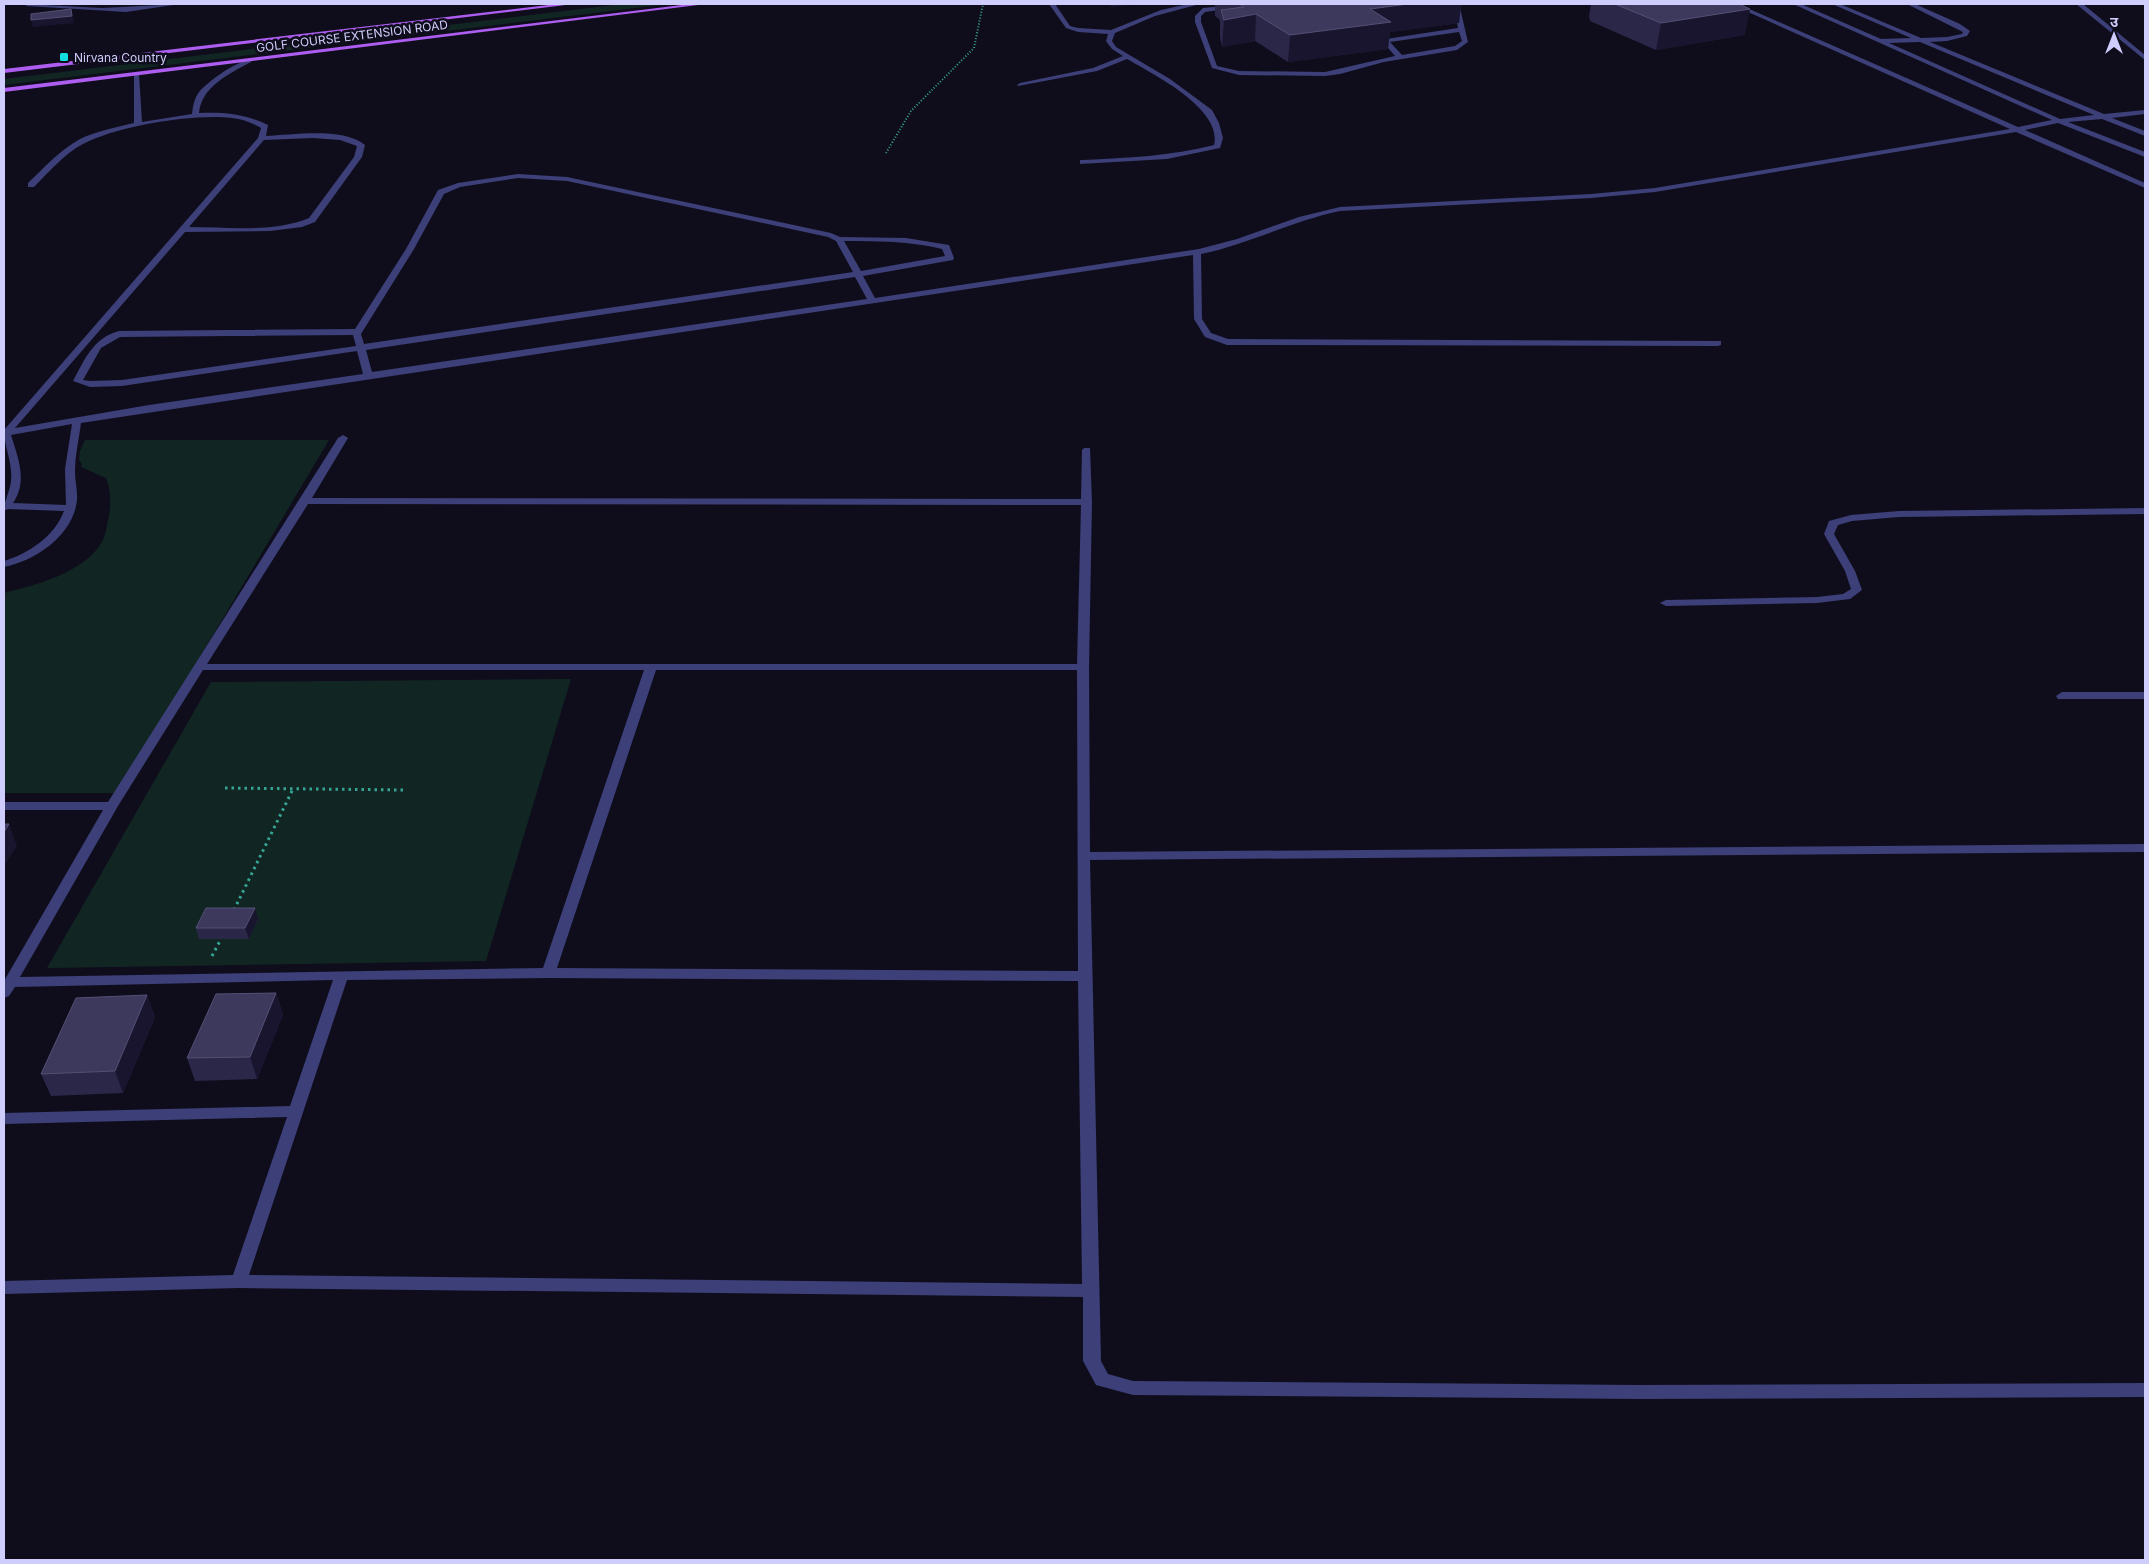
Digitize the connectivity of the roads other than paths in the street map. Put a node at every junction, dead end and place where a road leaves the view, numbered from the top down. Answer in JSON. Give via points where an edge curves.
{"nodes":[{"id":1,"x":27,"y":4,"type":"edge"},
{"id":2,"x":177,"y":4,"type":"edge"},
{"id":3,"x":571,"y":4,"type":"edge"},
{"id":4,"x":702,"y":4,"type":"edge"},
{"id":5,"x":1052,"y":4,"type":"edge"},
{"id":6,"x":1197,"y":4,"type":"edge"},
{"id":7,"x":1260,"y":4,"type":"edge"},
{"id":8,"x":1456,"y":4,"type":"edge"},
{"id":9,"x":1733,"y":4,"type":"edge"},
{"id":10,"x":1796,"y":4,"type":"edge"},
{"id":11,"x":1835,"y":4,"type":"edge"},
{"id":12,"x":1910,"y":4,"type":"edge"},
{"id":13,"x":2079,"y":4,"type":"edge"},
{"id":14,"x":1463,"y":29,"type":"junction"},
{"id":15,"x":1112,"y":32,"type":"junction"},
{"id":16,"x":1918,"y":39,"type":"junction"},
{"id":17,"x":1877,"y":41,"type":"junction"},
{"id":18,"x":1128,"y":56,"type":"junction"},
{"id":19,"x":1400,"y":57,"type":"junction"},
{"id":20,"x":2145,"y":58,"type":"edge"},
{"id":21,"x":249,"y":61,"type":"junction"},
{"id":22,"x":4,"y":71,"type":"edge"},
{"id":23,"x":136,"y":74,"type":"junction"},
{"id":24,"x":1020,"y":85,"type":"dead end"},
{"id":25,"x":4,"y":90,"type":"edge"},
{"id":26,"x":2145,"y":112,"type":"edge"},
{"id":27,"x":195,"y":116,"type":"junction"},
{"id":28,"x":2105,"y":118,"type":"junction"},
{"id":29,"x":2059,"y":121,"type":"junction"},
{"id":30,"x":138,"y":125,"type":"junction"},
{"id":31,"x":2019,"y":129,"type":"junction"},
{"id":32,"x":2145,"y":134,"type":"edge"},
{"id":33,"x":262,"y":138,"type":"junction"},
{"id":34,"x":2145,"y":156,"type":"edge"},
{"id":35,"x":1084,"y":162,"type":"dead end"},
{"id":36,"x":31,"y":185,"type":"dead end"},
{"id":37,"x":2145,"y":186,"type":"edge"},
{"id":38,"x":184,"y":230,"type":"junction"},
{"id":39,"x":840,"y":239,"type":"junction"},
{"id":40,"x":1196,"y":252,"type":"junction"},
{"id":41,"x":859,"y":274,"type":"junction"},
{"id":42,"x":873,"y":302,"type":"junction"},
{"id":43,"x":358,"y":332,"type":"junction"},
{"id":44,"x":1718,"y":342,"type":"dead end"},
{"id":45,"x":360,"y":347,"type":"junction"},
{"id":46,"x":370,"y":377,"type":"junction"},
{"id":47,"x":77,"y":420,"type":"junction"},
{"id":48,"x":5,"y":433,"type":"edge"},
{"id":49,"x":343,"y":438,"type":"dead end"},
{"id":50,"x":1087,"y":450,"type":"dead end"},
{"id":51,"x":306,"y":501,"type":"junction"},
{"id":52,"x":1087,"y":502,"type":"junction"},
{"id":53,"x":5,"y":507,"type":"edge"},
{"id":54,"x":71,"y":508,"type":"junction"},
{"id":55,"x":2145,"y":512,"type":"edge"},
{"id":56,"x":4,"y":564,"type":"edge"},
{"id":57,"x":1666,"y":603,"type":"dead end"},
{"id":58,"x":651,"y":667,"type":"junction"},
{"id":59,"x":199,"y":668,"type":"junction"},
{"id":60,"x":1083,"y":668,"type":"junction"},
{"id":61,"x":2062,"y":696,"type":"dead end"},
{"id":62,"x":2145,"y":696,"type":"edge"},
{"id":63,"x":4,"y":806,"type":"edge"},
{"id":64,"x":112,"y":806,"type":"junction"},
{"id":65,"x":2145,"y":848,"type":"edge"},
{"id":66,"x":1083,"y":856,"type":"junction"},
{"id":67,"x":548,"y":973,"type":"junction"},
{"id":68,"x":342,"y":975,"type":"junction"},
{"id":69,"x":1084,"y":976,"type":"junction"},
{"id":70,"x":7,"y":987,"type":"edge"},
{"id":71,"x":296,"y":1111,"type":"junction"},
{"id":72,"x":4,"y":1118,"type":"edge"},
{"id":73,"x":239,"y":1281,"type":"junction"},
{"id":74,"x":4,"y":1288,"type":"edge"},
{"id":75,"x":1090,"y":1291,"type":"junction"},
{"id":76,"x":2145,"y":1390,"type":"edge"}],
"edges":[{"from":1,"to":2,"type":"street","via":[[126,10]]},
{"from":3,"to":22,"type":"main road","name":"GOLF COURSE EXTENSION ROAD"},
{"from":4,"to":21,"type":"main road","name":"GOLF COURSE EXTENSION ROAD"},
{"from":5,"to":15,"type":"street","via":[[1068,27]]},
{"from":6,"to":15,"type":"street","via":[[1161,10]]},
{"from":7,"to":19,"type":"street","via":[[1203,10],[1198,16],[1214,67],[1239,73],[1325,74]]},
{"from":8,"to":14,"type":"street"},
{"from":9,"to":31,"type":"street"},
{"from":10,"to":17,"type":"street"},
{"from":11,"to":16,"type":"street"},
{"from":12,"to":16,"type":"street","via":[[1967,31],[1965,35],[1947,39]]},
{"from":13,"to":20,"type":"street"},
{"from":14,"to":19,"type":"street","via":[[1465,42],[1457,48]]},
{"from":14,"to":19,"type":"street","via":[[1388,40],[1386,42]]},
{"from":15,"to":18,"type":"street","via":[[1109,41]]},
{"from":16,"to":17,"type":"street"},
{"from":16,"to":28,"type":"street"},
{"from":17,"to":29,"type":"street"},
{"from":18,"to":24,"type":"street","via":[[1096,70]]},
{"from":18,"to":35,"type":"street","via":[[1168,80],[1209,112],[1219,138],[1217,146],[1153,157]]},
{"from":21,"to":23,"type":"main road","name":"GOLF COURSE EXTENSION ROAD"},
{"from":21,"to":27,"type":"street","via":[[203,92],[197,101]]},
{"from":23,"to":25,"type":"main road","name":"GOLF COURSE EXTENSION ROAD"},
{"from":23,"to":30,"type":"street"},
{"from":26,"to":28,"type":"street"},
{"from":27,"to":30,"type":"street"},
{"from":27,"to":33,"type":"street","via":[[249,118],[265,127]]},
{"from":28,"to":29,"type":"street"},
{"from":28,"to":32,"type":"street"},
{"from":29,"to":31,"type":"street"},
{"from":29,"to":34,"type":"street"},
{"from":30,"to":36,"type":"street","via":[[78,143]]},
{"from":31,"to":37,"type":"street"},
{"from":31,"to":40,"type":"street","via":[[1655,190],[1340,209],[1316,213],[1239,241]]},
{"from":33,"to":38,"type":"street"},
{"from":33,"to":38,"type":"street","via":[[353,140],[362,145],[358,157],[312,220],[304,225]]},
{"from":38,"to":48,"type":"street"},
{"from":39,"to":41,"type":"street"},
{"from":39,"to":41,"type":"street","via":[[932,244],[946,247],[950,258]]},
{"from":39,"to":43,"type":"street","via":[[568,179],[518,176],[458,185],[441,192]]},
{"from":40,"to":42,"type":"street"},
{"from":40,"to":44,"type":"street","via":[[1198,319],[1208,335],[1227,342]]},
{"from":41,"to":42,"type":"street"},
{"from":41,"to":45,"type":"street"},
{"from":42,"to":46,"type":"street"},
{"from":43,"to":45,"type":"street"},
{"from":43,"to":45,"type":"street","via":[[119,334],[107,337],[93,352],[78,381],[90,384],[122,382]]},
{"from":45,"to":46,"type":"street"},
{"from":46,"to":47,"type":"street"},
{"from":47,"to":48,"type":"street"},
{"from":47,"to":54,"type":"street","via":[[70,470]]},
{"from":48,"to":53,"type":"street","via":[[18,475],[18,486]]},
{"from":49,"to":51,"type":"street"},
{"from":50,"to":52,"type":"street"},
{"from":51,"to":52,"type":"street"},
{"from":51,"to":59,"type":"street"},
{"from":52,"to":60,"type":"street"},
{"from":53,"to":54,"type":"street"},
{"from":54,"to":56,"type":"street","via":[[60,529],[42,546],[29,555]]},
{"from":55,"to":57,"type":"street","via":[[1899,514],[1851,518],[1833,523],[1830,534],[1857,590],[1846,597]]},
{"from":58,"to":59,"type":"street"},
{"from":58,"to":60,"type":"street"},
{"from":58,"to":67,"type":"street"},
{"from":59,"to":64,"type":"street"},
{"from":60,"to":66,"type":"street"},
{"from":61,"to":62,"type":"street"},
{"from":63,"to":64,"type":"street"},
{"from":64,"to":70,"type":"street"},
{"from":65,"to":66,"type":"street"},
{"from":66,"to":69,"type":"street"},
{"from":67,"to":68,"type":"street"},
{"from":67,"to":69,"type":"street"},
{"from":68,"to":70,"type":"street"},
{"from":68,"to":71,"type":"street"},
{"from":69,"to":75,"type":"street"},
{"from":71,"to":72,"type":"street"},
{"from":71,"to":73,"type":"street"},
{"from":73,"to":74,"type":"street"},
{"from":73,"to":75,"type":"street"},
{"from":75,"to":76,"type":"street","via":[[1092,1361],[1102,1380],[1133,1388],[1637,1392]]}]}
